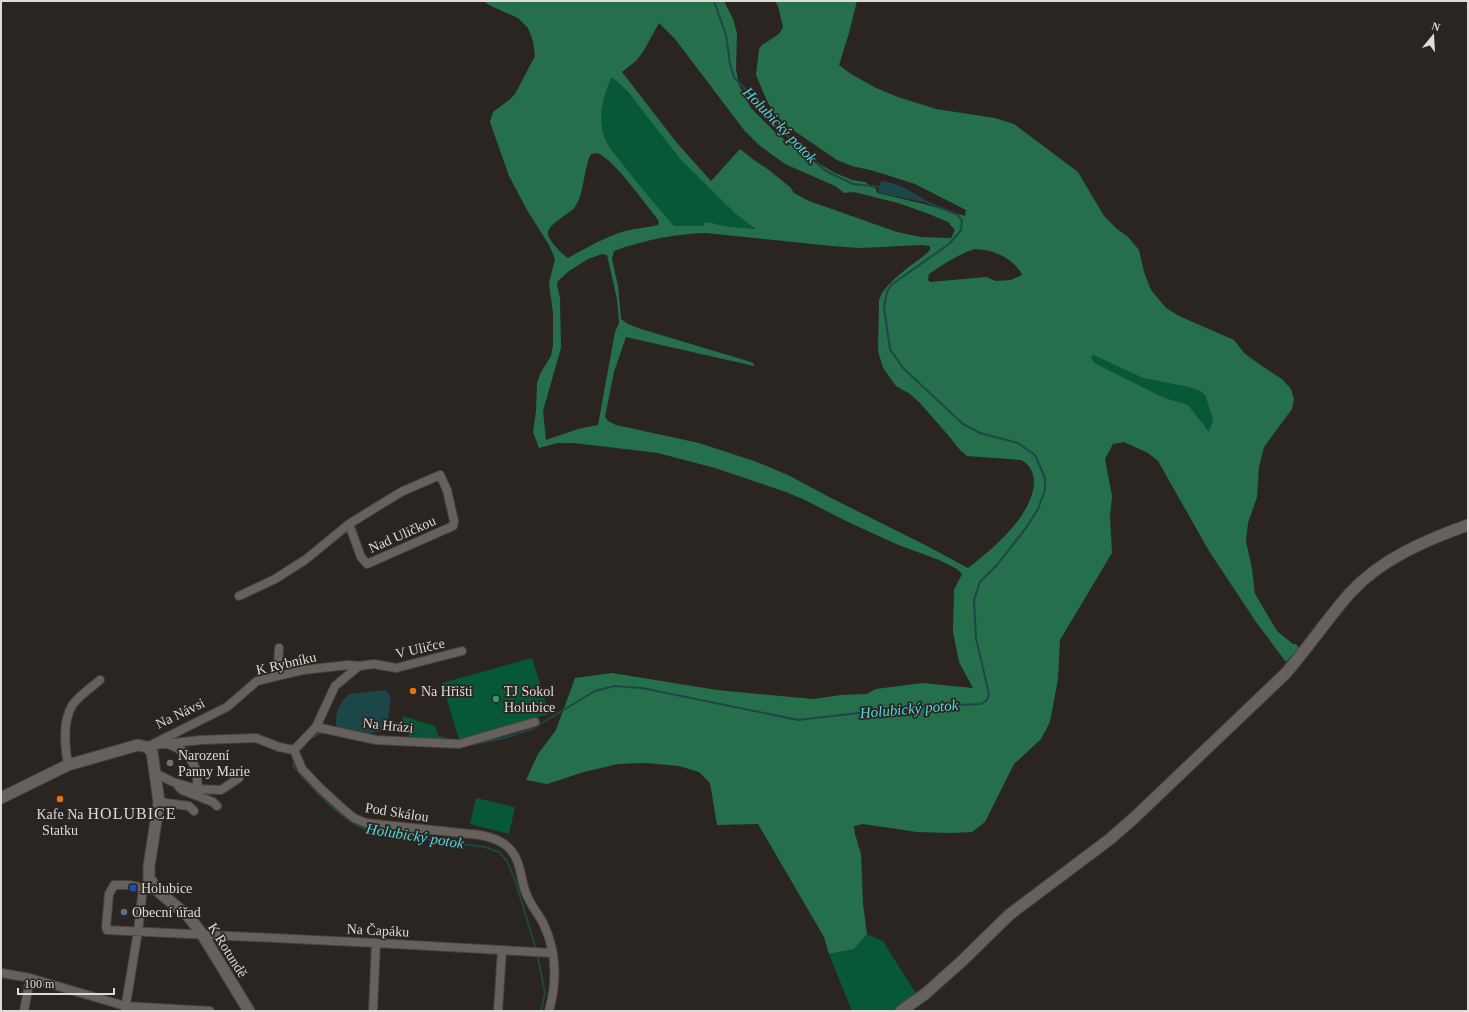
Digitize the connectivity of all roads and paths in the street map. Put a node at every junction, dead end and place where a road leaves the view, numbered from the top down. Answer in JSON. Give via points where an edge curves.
{"nodes":[{"id":1,"x":349,"y":524,"type":"junction"},
{"id":2,"x":1468,"y":525,"type":"edge"},
{"id":3,"x":239,"y":596,"type":"dead end"},
{"id":4,"x":279,"y":648,"type":"dead end"},
{"id":5,"x":462,"y":651,"type":"dead end"},
{"id":6,"x":359,"y":666,"type":"junction"},
{"id":7,"x":273,"y":677,"type":"junction"},
{"id":8,"x":100,"y":680,"type":"dead end"},
{"id":9,"x":227,"y":707,"type":"joint"},
{"id":10,"x":535,"y":722,"type":"dead end"},
{"id":11,"x":316,"y":726,"type":"junction"},
{"id":12,"x":165,"y":744,"type":"junction"},
{"id":13,"x":147,"y":747,"type":"junction"},
{"id":14,"x":294,"y":750,"type":"junction"},
{"id":15,"x":68,"y":765,"type":"junction"},
{"id":16,"x":155,"y":773,"type":"junction"},
{"id":17,"x":239,"y":778,"type":"dead end"},
{"id":18,"x":173,"y":782,"type":"junction"},
{"id":19,"x":197,"y":789,"type":"junction"},
{"id":20,"x":1,"y":798,"type":"edge"},
{"id":21,"x":160,"y":802,"type":"junction"},
{"id":22,"x":218,"y":806,"type":"dead end"},
{"id":23,"x":194,"y":811,"type":"dead end"},
{"id":24,"x":149,"y":878,"type":"junction"},
{"id":25,"x":143,"y":888,"type":"junction"},
{"id":26,"x":158,"y":891,"type":"junction"},
{"id":27,"x":138,"y":931,"type":"junction"},
{"id":28,"x":202,"y":934,"type":"junction"},
{"id":29,"x":376,"y":943,"type":"junction"},
{"id":30,"x":502,"y":950,"type":"junction"},
{"id":31,"x":553,"y":953,"type":"junction"},
{"id":32,"x":1,"y":973,"type":"edge"},
{"id":33,"x":30,"y":978,"type":"junction"},
{"id":34,"x":125,"y":1009,"type":"edge"},
{"id":35,"x":24,"y":1011,"type":"edge"},
{"id":36,"x":210,"y":1011,"type":"edge"},
{"id":37,"x":249,"y":1011,"type":"edge"},
{"id":38,"x":373,"y":1011,"type":"edge"},
{"id":39,"x":498,"y":1011,"type":"edge"},
{"id":40,"x":549,"y":1011,"type":"edge"},
{"id":41,"x":901,"y":1011,"type":"edge"}],
"edges":[{"from":1,"to":1,"type":"street","name":"Nad Uličkou","via":[[361,557],[367,564],[453,526],[454,521],[447,490],[440,475],[401,492]]},
{"from":1,"to":3,"type":"street","name":"Nad Uličkou","via":[[305,560],[275,579]]},
{"from":2,"to":41,"type":"street","via":[[1409,550],[1374,572],[1350,593],[1285,674],[1134,818],[1009,915],[925,994]]},
{"from":4,"to":7,"type":"street","via":[[278,666]]},
{"from":5,"to":6,"type":"street","name":"V Uličce","via":[[396,668],[374,664]]},
{"from":6,"to":7,"type":"street","name":"K Rybníku","via":[[303,670]]},
{"from":6,"to":11,"type":"street","via":[[335,686]]},
{"from":7,"to":9,"type":"street","name":"K Rybníku","via":[[257,681]]},
{"from":8,"to":15,"type":"street","via":[[77,700],[70,710],[65,742]]},
{"from":9,"to":13,"type":"street","name":"Na Návsi"},
{"from":10,"to":11,"type":"street","name":"Na Hrázi","via":[[459,744],[376,740]]},
{"from":11,"to":14,"type":"street"},
{"from":12,"to":13,"type":"street","name":"Na Návsi"},
{"from":12,"to":14,"type":"street","name":"Na Návsi","via":[[256,738]]},
{"from":12,"to":19,"type":"street","name":"Na Návsi","via":[[187,754],[198,777]]},
{"from":13,"to":15,"type":"street","name":"Na Návsi","via":[[138,745]]},
{"from":13,"to":16,"type":"street","name":"Na Návsi","via":[[152,752]]},
{"from":14,"to":31,"type":"street","name":"Pod Skálou","via":[[302,769],[354,818],[366,823],[480,834],[493,837],[508,846],[520,867],[526,894],[544,924]]},
{"from":15,"to":20,"type":"street","name":"Na Návsi"},
{"from":16,"to":18,"type":"street"},
{"from":16,"to":21,"type":"street","name":"Na Návsi"},
{"from":17,"to":19,"type":"street","via":[[221,790]]},
{"from":18,"to":19,"type":"street"},
{"from":18,"to":22,"type":"street","via":[[182,790]]},
{"from":21,"to":23,"type":"street","via":[[189,806]]},
{"from":21,"to":24,"type":"street","via":[[148,866]]},
{"from":24,"to":25,"type":"street"},
{"from":24,"to":26,"type":"street","name":"K Rotundě"},
{"from":25,"to":26,"type":"street"},
{"from":25,"to":27,"type":"street"},
{"from":25,"to":27,"type":"street","name":"Na Čapáku","via":[[114,885],[109,894],[106,927],[108,930]]},
{"from":26,"to":28,"type":"street","name":"K Rotundě","via":[[188,917]]},
{"from":27,"to":28,"type":"street","name":"Na Čapáku"},
{"from":27,"to":34,"type":"street"},
{"from":28,"to":29,"type":"street","name":"Na Čapáku"},
{"from":28,"to":37,"type":"street","name":"K Rotundě"},
{"from":29,"to":30,"type":"street","name":"Na Čapáku"},
{"from":29,"to":38,"type":"street"},
{"from":30,"to":31,"type":"street","name":"Na Čapáku"},
{"from":30,"to":39,"type":"street"},
{"from":31,"to":40,"type":"street","name":"Pod Skálou","via":[[555,978]]},
{"from":32,"to":33,"type":"street"},
{"from":33,"to":34,"type":"street"},
{"from":33,"to":35,"type":"street"},
{"from":34,"to":36,"type":"street"}]}
